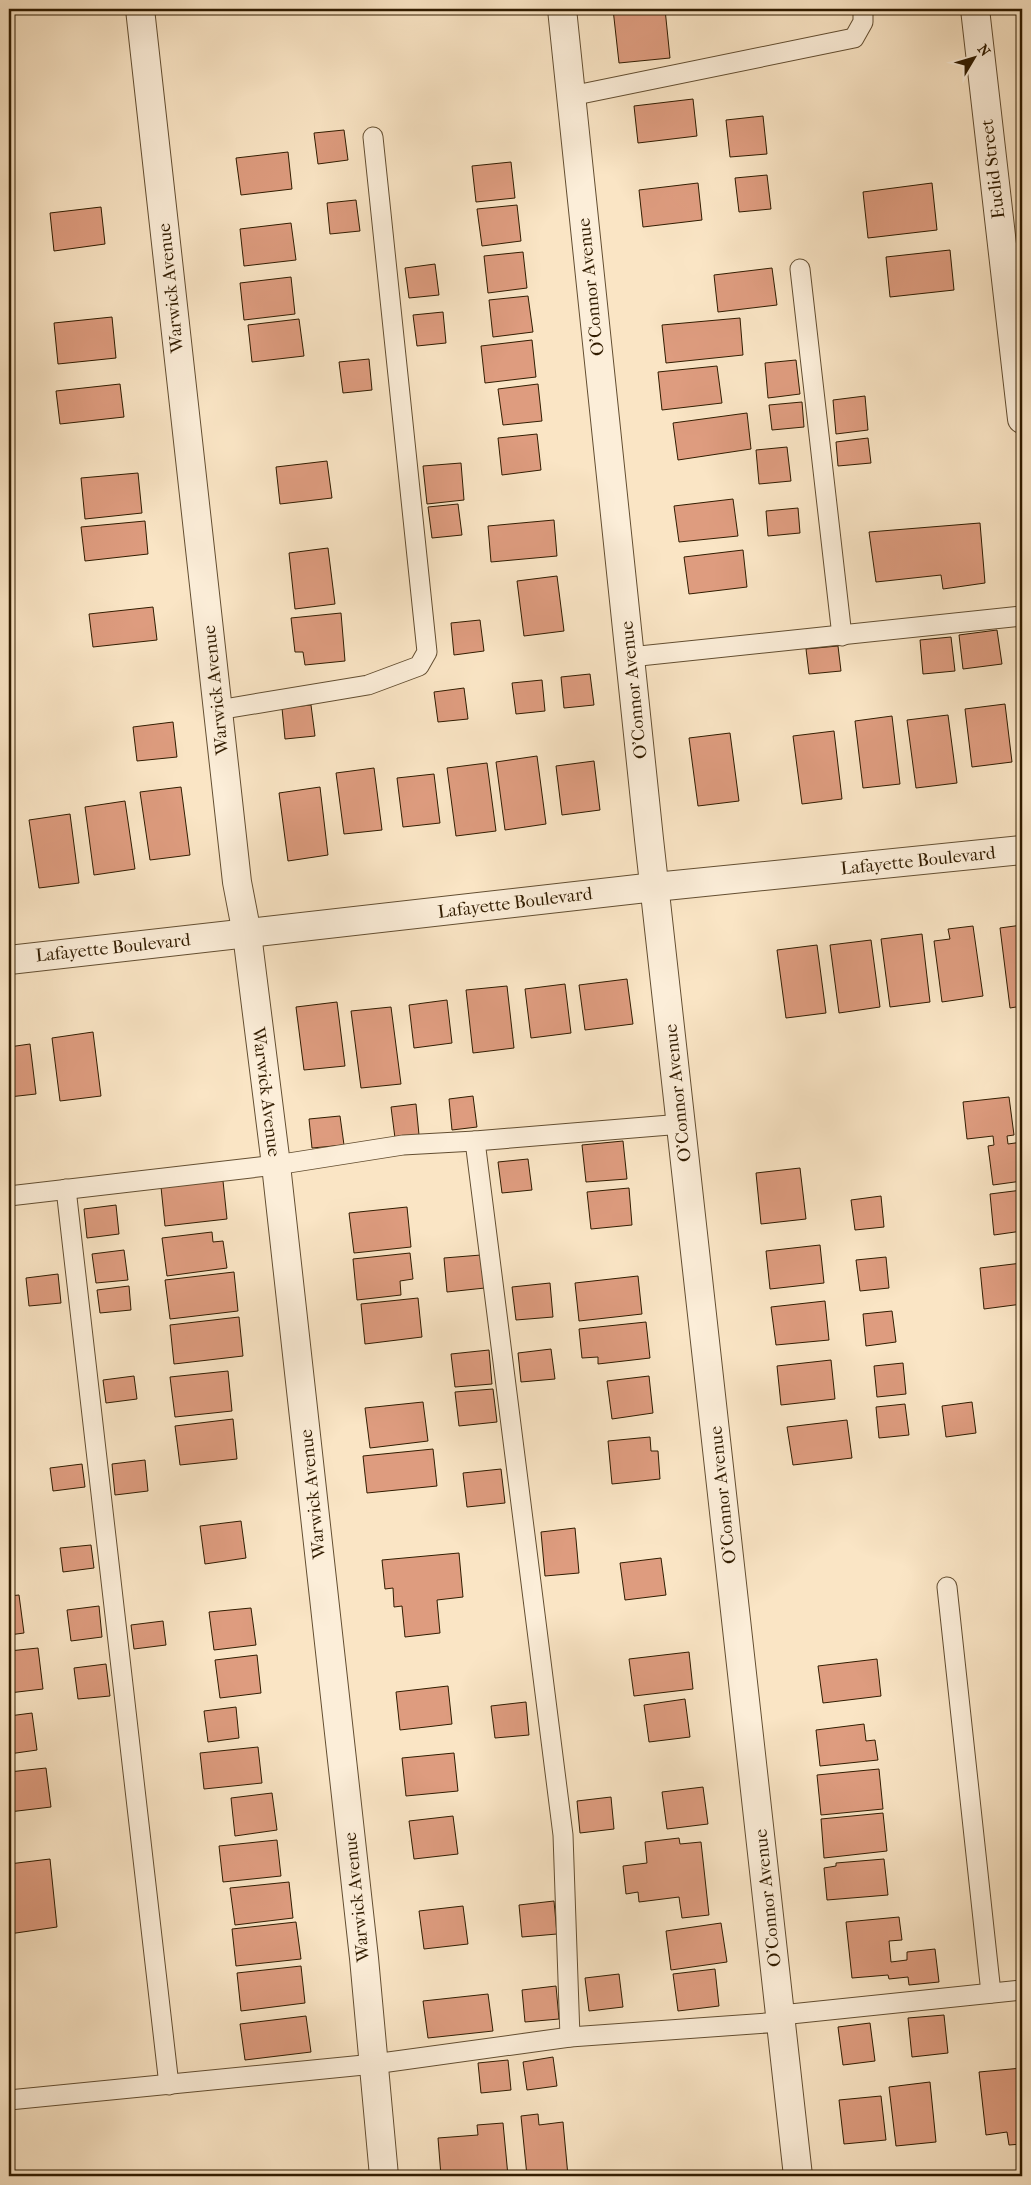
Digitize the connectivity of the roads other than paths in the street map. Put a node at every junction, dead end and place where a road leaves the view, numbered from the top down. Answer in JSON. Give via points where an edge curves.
{"nodes":[{"id":1,"x":140,"y":9,"type":"edge"},
{"id":2,"x":562,"y":9,"type":"edge"},
{"id":3,"x":863,"y":9,"type":"edge"},
{"id":4,"x":975,"y":9,"type":"edge"},
{"id":5,"x":571,"y":96,"type":"junction"},
{"id":6,"x":373,"y":137,"type":"dead end"},
{"id":7,"x":800,"y":269,"type":"dead end"},
{"id":8,"x":1022,"y":419,"type":"edge"},
{"id":9,"x":1022,"y":616,"type":"edge"},
{"id":10,"x":842,"y":636,"type":"junction"},
{"id":11,"x":630,"y":657,"type":"junction"},
{"id":12,"x":218,"y":710,"type":"junction"},
{"id":13,"x":1022,"y":850,"type":"edge"},
{"id":14,"x":655,"y":887,"type":"junction"},
{"id":15,"x":247,"y":934,"type":"junction"},
{"id":16,"x":9,"y":960,"type":"edge"},
{"id":17,"x":682,"y":1124,"type":"junction"},
{"id":18,"x":475,"y":1141,"type":"junction"},
{"id":19,"x":276,"y":1164,"type":"junction"},
{"id":20,"x":66,"y":1189,"type":"junction"},
{"id":21,"x":9,"y":1196,"type":"edge"},
{"id":22,"x":947,"y":1587,"type":"dead end"},
{"id":23,"x":1022,"y":1990,"type":"edge"},
{"id":24,"x":991,"y":1993,"type":"junction"},
{"id":25,"x":781,"y":2019,"type":"junction"},
{"id":26,"x":570,"y":2037,"type":"junction"},
{"id":27,"x":374,"y":2064,"type":"junction"},
{"id":28,"x":169,"y":2085,"type":"junction"},
{"id":29,"x":9,"y":2100,"type":"edge"},
{"id":30,"x":384,"y":2176,"type":"edge"},
{"id":31,"x":798,"y":2176,"type":"edge"}],
"edges":[{"from":1,"to":12,"type":"street","name":"Warwick Avenue"},
{"from":2,"to":5,"type":"street","name":"O'Connor Avenue"},
{"from":3,"to":5,"type":"lane","via":[[863,22],[854,38]]},
{"from":4,"to":8,"type":"street","name":"Euclid Street"},
{"from":5,"to":11,"type":"street","name":"O'Connor Avenue"},
{"from":6,"to":12,"type":"lane","via":[[427,652],[419,666],[368,685]]},
{"from":7,"to":10,"type":"lane"},
{"from":9,"to":10,"type":"lane"},
{"from":10,"to":11,"type":"lane"},
{"from":11,"to":14,"type":"street","name":"O'Connor Avenue"},
{"from":12,"to":15,"type":"street","name":"Warwick Avenue","via":[[237,882]]},
{"from":13,"to":14,"type":"street","name":"Lafayette Boulevard"},
{"from":14,"to":15,"type":"street","name":"Lafayette Boulevard"},
{"from":14,"to":17,"type":"street","name":"O'Connor Avenue"},
{"from":15,"to":16,"type":"street","name":"Lafayette Boulevard"},
{"from":15,"to":19,"type":"street","name":"Warwick Avenue"},
{"from":17,"to":18,"type":"lane"},
{"from":17,"to":25,"type":"street","name":"O'Connor Avenue"},
{"from":18,"to":19,"type":"lane","via":[[403,1146]]},
{"from":18,"to":26,"type":"lane","via":[[563,1835]]},
{"from":19,"to":20,"type":"lane"},
{"from":19,"to":27,"type":"street","name":"Warwick Avenue"},
{"from":20,"to":21,"type":"lane"},
{"from":20,"to":28,"type":"lane"},
{"from":22,"to":24,"type":"lane"},
{"from":23,"to":24,"type":"lane"},
{"from":24,"to":25,"type":"lane"},
{"from":25,"to":26,"type":"lane"},
{"from":25,"to":31,"type":"street","name":"O'Connor Avenue"},
{"from":26,"to":27,"type":"lane"},
{"from":27,"to":28,"type":"lane"},
{"from":27,"to":30,"type":"street","name":"Warwick Avenue"},
{"from":28,"to":29,"type":"lane"}]}
